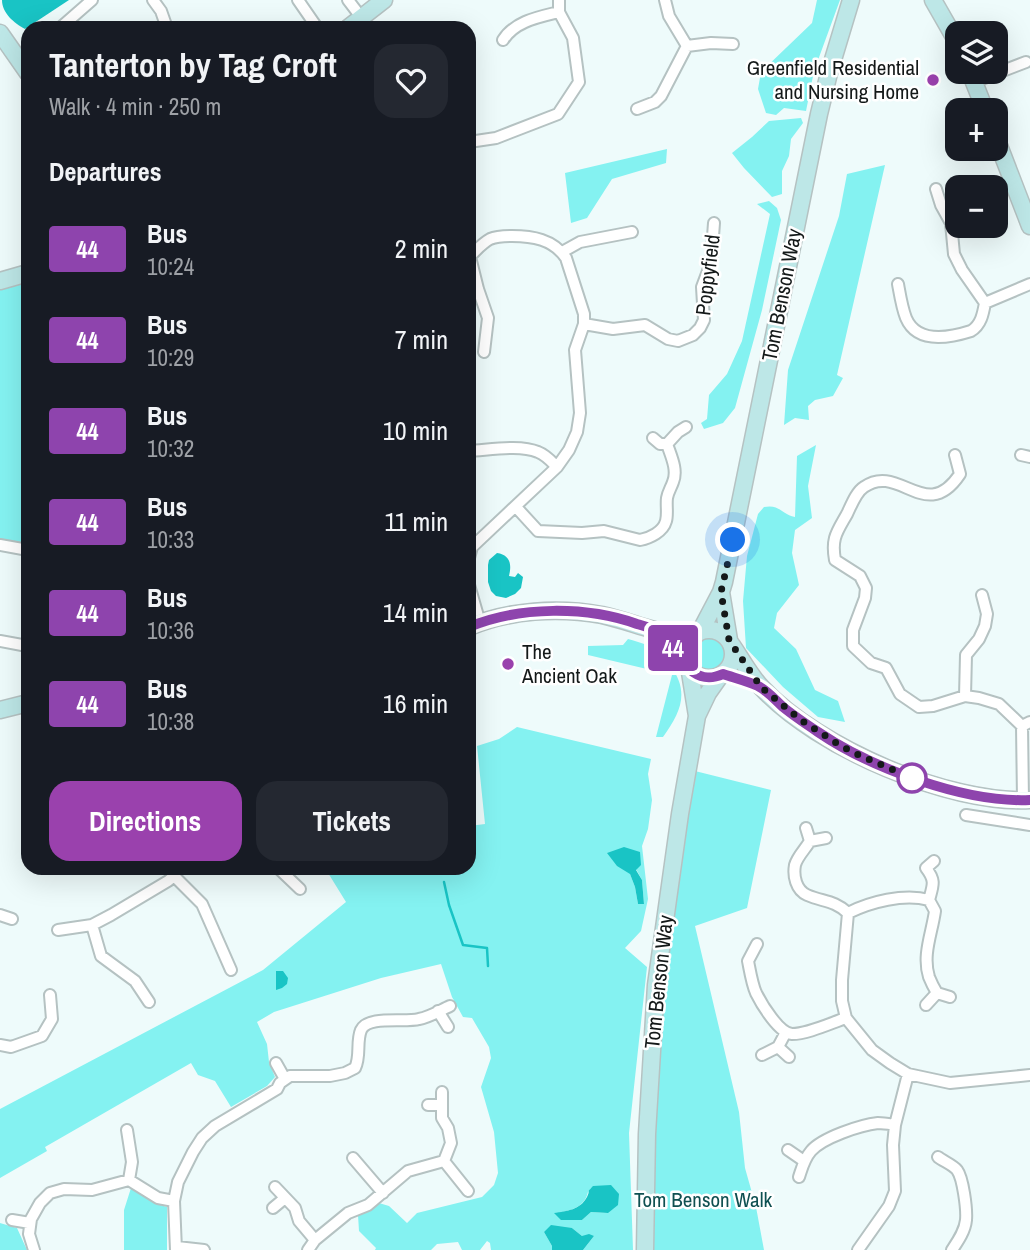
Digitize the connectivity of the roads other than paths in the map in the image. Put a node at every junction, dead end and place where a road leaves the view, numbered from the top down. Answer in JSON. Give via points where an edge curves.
{"nodes":[{"id":1,"x":92,"y":0,"type":"edge"},
{"id":2,"x":153,"y":0,"type":"edge"},
{"id":3,"x":298,"y":0,"type":"edge"},
{"id":4,"x":348,"y":0,"type":"edge"},
{"id":5,"x":384,"y":0,"type":"edge"},
{"id":6,"x":665,"y":0,"type":"edge"},
{"id":7,"x":851,"y":0,"type":"edge"},
{"id":8,"x":933,"y":0,"type":"edge"},
{"id":9,"x":559,"y":6,"type":"edge"},
{"id":10,"x":361,"y":17,"type":"junction"},
{"id":11,"x":68,"y":21,"type":"edge"},
{"id":12,"x":165,"y":21,"type":"edge"},
{"id":13,"x":313,"y":21,"type":"edge"},
{"id":14,"x":356,"y":21,"type":"edge"},
{"id":15,"x":945,"y":21,"type":"edge"},
{"id":16,"x":1,"y":37,"type":"edge"},
{"id":17,"x":503,"y":40,"type":"dead end"},
{"id":18,"x":733,"y":44,"type":"dead end"},
{"id":19,"x":687,"y":46,"type":"junction"},
{"id":20,"x":1026,"y":62,"type":"dead end"},
{"id":21,"x":21,"y":64,"type":"edge"},
{"id":22,"x":1008,"y":67,"type":"edge"},
{"id":23,"x":637,"y":109,"type":"dead end"},
{"id":24,"x":476,"y":141,"type":"edge"},
{"id":25,"x":1005,"y":161,"type":"edge"},
{"id":26,"x":936,"y":189,"type":"dead end"},
{"id":27,"x":714,"y":223,"type":"dead end"},
{"id":28,"x":1030,"y":226,"type":"edge"},
{"id":29,"x":632,"y":232,"type":"dead end"},
{"id":30,"x":476,"y":250,"type":"edge"},
{"id":31,"x":562,"y":252,"type":"junction"},
{"id":32,"x":21,"y":275,"type":"edge"},
{"id":33,"x":0,"y":281,"type":"edge"},
{"id":34,"x":476,"y":282,"type":"edge"},
{"id":35,"x":898,"y":284,"type":"dead end"},
{"id":36,"x":1030,"y":284,"type":"edge"},
{"id":37,"x":985,"y":303,"type":"junction"},
{"id":38,"x":584,"y":324,"type":"junction"},
{"id":39,"x":484,"y":352,"type":"dead end"},
{"id":40,"x":686,"y":427,"type":"dead end"},
{"id":41,"x":653,"y":438,"type":"dead end"},
{"id":42,"x":667,"y":444,"type":"junction"},
{"id":43,"x":476,"y":451,"type":"edge"},
{"id":44,"x":955,"y":456,"type":"dead end"},
{"id":45,"x":556,"y":467,"type":"junction"},
{"id":46,"x":516,"y":507,"type":"junction"},
{"id":47,"x":0,"y":545,"type":"edge"},
{"id":48,"x":476,"y":545,"type":"edge"},
{"id":49,"x":21,"y":549,"type":"edge"},
{"id":50,"x":721,"y":592,"type":"junction"},
{"id":51,"x":982,"y":595,"type":"dead end"},
{"id":52,"x":476,"y":625,"type":"edge"},
{"id":53,"x":657,"y":631,"type":"junction"},
{"id":54,"x":699,"y":633,"type":"junction"},
{"id":55,"x":730,"y":642,"type":"junction"},
{"id":56,"x":0,"y":643,"type":"edge"},
{"id":57,"x":21,"y":645,"type":"edge"},
{"id":58,"x":688,"y":665,"type":"junction"},
{"id":59,"x":722,"y":675,"type":"junction"},
{"id":60,"x":761,"y":687,"type":"junction"},
{"id":61,"x":965,"y":696,"type":"junction"},
{"id":62,"x":21,"y":705,"type":"edge"},
{"id":63,"x":0,"y":710,"type":"edge"},
{"id":64,"x":697,"y":716,"type":"junction"},
{"id":65,"x":1026,"y":724,"type":"edge"},
{"id":66,"x":1027,"y":800,"type":"edge"},
{"id":67,"x":966,"y":815,"type":"dead end"},
{"id":68,"x":1030,"y":825,"type":"edge"},
{"id":69,"x":806,"y":828,"type":"dead end"},
{"id":70,"x":826,"y":838,"type":"dead end"},
{"id":71,"x":810,"y":841,"type":"junction"},
{"id":72,"x":925,"y":864,"type":"dead end"},
{"id":73,"x":171,"y":875,"type":"edge"},
{"id":74,"x":178,"y":875,"type":"edge"},
{"id":75,"x":285,"y":875,"type":"edge"},
{"id":76,"x":300,"y":889,"type":"dead end"},
{"id":77,"x":929,"y":900,"type":"junction"},
{"id":78,"x":848,"y":913,"type":"junction"},
{"id":79,"x":0,"y":915,"type":"edge"},
{"id":80,"x":12,"y":919,"type":"dead end"},
{"id":81,"x":92,"y":925,"type":"junction"},
{"id":82,"x":58,"y":930,"type":"dead end"},
{"id":83,"x":757,"y":944,"type":"dead end"},
{"id":84,"x":231,"y":970,"type":"dead end"},
{"id":85,"x":937,"y":992,"type":"junction"},
{"id":86,"x":50,"y":995,"type":"dead end"},
{"id":87,"x":950,"y":997,"type":"dead end"},
{"id":88,"x":149,"y":1002,"type":"dead end"},
{"id":89,"x":926,"y":1005,"type":"dead end"},
{"id":90,"x":450,"y":1006,"type":"dead end"},
{"id":91,"x":438,"y":1011,"type":"junction"},
{"id":92,"x":846,"y":1018,"type":"junction"},
{"id":93,"x":448,"y":1027,"type":"dead end"},
{"id":94,"x":786,"y":1032,"type":"junction"},
{"id":95,"x":0,"y":1045,"type":"edge"},
{"id":96,"x":778,"y":1047,"type":"junction"},
{"id":97,"x":762,"y":1055,"type":"dead end"},
{"id":98,"x":789,"y":1057,"type":"dead end"},
{"id":99,"x":276,"y":1063,"type":"dead end"},
{"id":100,"x":908,"y":1074,"type":"junction"},
{"id":101,"x":1030,"y":1075,"type":"edge"},
{"id":102,"x":285,"y":1079,"type":"junction"},
{"id":103,"x":442,"y":1092,"type":"dead end"},
{"id":104,"x":428,"y":1105,"type":"dead end"},
{"id":105,"x":442,"y":1105,"type":"junction"},
{"id":106,"x":895,"y":1125,"type":"junction"},
{"id":107,"x":127,"y":1130,"type":"dead end"},
{"id":108,"x":788,"y":1150,"type":"dead end"},
{"id":109,"x":938,"y":1157,"type":"dead end"},
{"id":110,"x":353,"y":1158,"type":"dead end"},
{"id":111,"x":444,"y":1161,"type":"junction"},
{"id":112,"x":804,"y":1161,"type":"junction"},
{"id":113,"x":967,"y":1161,"type":"dead end"},
{"id":114,"x":957,"y":1170,"type":"junction"},
{"id":115,"x":799,"y":1177,"type":"dead end"},
{"id":116,"x":129,"y":1180,"type":"junction"},
{"id":117,"x":275,"y":1187,"type":"dead end"},
{"id":118,"x":468,"y":1191,"type":"dead end"},
{"id":119,"x":383,"y":1193,"type":"junction"},
{"id":120,"x":285,"y":1198,"type":"junction"},
{"id":121,"x":174,"y":1201,"type":"junction"},
{"id":122,"x":273,"y":1208,"type":"dead end"},
{"id":123,"x":12,"y":1220,"type":"dead end"},
{"id":124,"x":30,"y":1223,"type":"junction"},
{"id":125,"x":315,"y":1240,"type":"junction"},
{"id":126,"x":177,"y":1248,"type":"edge"},
{"id":127,"x":34,"y":1250,"type":"edge"},
{"id":128,"x":204,"y":1250,"type":"edge"},
{"id":129,"x":308,"y":1250,"type":"edge"},
{"id":130,"x":645,"y":1250,"type":"edge"},
{"id":131,"x":858,"y":1250,"type":"edge"},
{"id":132,"x":952,"y":1250,"type":"edge"}],
"edges":[{"from":1,"to":11,"type":"street"},
{"from":2,"to":12,"type":"street"},
{"from":3,"to":13,"type":"street"},
{"from":4,"to":10,"type":"street"},
{"from":5,"to":10,"type":"main road"},
{"from":6,"to":19,"type":"street","via":[[668,16]]},
{"from":7,"to":50,"type":"main road","name":"Tom Benson Way","via":[[819,114]]},
{"from":8,"to":15,"type":"main road"},
{"from":9,"to":17,"type":"street","via":[[509,31]]},
{"from":9,"to":24,"type":"street","via":[[573,38],[579,82],[558,114]]},
{"from":10,"to":14,"type":"main road"},
{"from":16,"to":21,"type":"main road"},
{"from":18,"to":19,"type":"street"},
{"from":19,"to":23,"type":"street","via":[[661,96]]},
{"from":20,"to":22,"type":"street"},
{"from":25,"to":28,"type":"main road"},
{"from":26,"to":37,"type":"street","via":[[951,223],[954,254]]},
{"from":27,"to":38,"type":"street","name":"Poppyfield","via":[[702,287],[704,320],[693,335],[678,341],[645,326],[612,329]]},
{"from":29,"to":31,"type":"street","via":[[580,243]]},
{"from":30,"to":31,"type":"street","via":[[496,237],[526,236],[551,243]]},
{"from":31,"to":38,"type":"street","via":[[583,308]]},
{"from":32,"to":33,"type":"main road"},
{"from":34,"to":39,"type":"street","via":[[488,318]]},
{"from":35,"to":37,"type":"street","via":[[906,319],[927,337],[971,331],[980,322]]},
{"from":36,"to":37,"type":"street"},
{"from":38,"to":45,"type":"street","via":[[575,350],[577,432]]},
{"from":40,"to":42,"type":"street"},
{"from":41,"to":42,"type":"street"},
{"from":42,"to":46,"type":"street","via":[[675,470],[666,520],[660,531],[645,539],[604,530],[538,531]]},
{"from":43,"to":45,"type":"street","via":[[524,448],[538,452]]},
{"from":44,"to":61,"type":"street","via":[[960,474],[944,492],[932,496],[878,481],[862,487],[832,545],[835,560],[860,576],[866,588],[853,646],[871,663],[886,668],[900,694],[919,707]]},
{"from":45,"to":46,"type":"street"},
{"from":46,"to":48,"type":"street"},
{"from":47,"to":49,"type":"street"},
{"from":50,"to":54,"type":"main road","name":"Tom Benson Way"},
{"from":50,"to":55,"type":"main road","name":"Tom Benson Way"},
{"from":51,"to":61,"type":"street","via":[[985,626],[966,655]]},
{"from":52,"to":53,"type":"main road","via":[[527,612],[576,611]]},
{"from":53,"to":54,"type":"main road"},
{"from":53,"to":58,"type":"main road"},
{"from":54,"to":55,"type":"main road","via":[[716,631]]},
{"from":54,"to":58,"type":"main road","via":[[686,651]]},
{"from":55,"to":59,"type":"main road","via":[[732,661]]},
{"from":55,"to":60,"type":"main road"},
{"from":56,"to":57,"type":"street"},
{"from":58,"to":59,"type":"main road","via":[[699,676]]},
{"from":58,"to":64,"type":"main road","name":"Tom Benson Way"},
{"from":59,"to":60,"type":"main road"},
{"from":59,"to":64,"type":"main road","name":"Tom Benson Way"},
{"from":60,"to":66,"type":"main road","via":[[820,734],[899,773],[968,793]]},
{"from":61,"to":65,"type":"street","via":[[999,704]]},
{"from":62,"to":63,"type":"main road"},
{"from":64,"to":130,"type":"main road","name":"Tom Benson Way","via":[[656,985]]},
{"from":65,"to":66,"type":"street"},
{"from":67,"to":68,"type":"street"},
{"from":69,"to":71,"type":"street"},
{"from":70,"to":71,"type":"street"},
{"from":71,"to":78,"type":"street","via":[[795,863],[799,890],[833,902]]},
{"from":72,"to":77,"type":"street","via":[[933,884]]},
{"from":73,"to":81,"type":"street"},
{"from":74,"to":84,"type":"street","via":[[202,904]]},
{"from":75,"to":76,"type":"street"},
{"from":77,"to":78,"type":"street","via":[[907,897],[864,905]]},
{"from":77,"to":85,"type":"street","via":[[935,911],[927,961]]},
{"from":78,"to":92,"type":"street","via":[[842,981]]},
{"from":79,"to":80,"type":"street"},
{"from":81,"to":82,"type":"street"},
{"from":81,"to":88,"type":"street","via":[[101,956],[135,981]]},
{"from":83,"to":94,"type":"street","via":[[742,959],[755,992]]},
{"from":85,"to":87,"type":"street"},
{"from":85,"to":89,"type":"street"},
{"from":86,"to":95,"type":"street","via":[[52,1019],[41,1036],[11,1047]]},
{"from":90,"to":91,"type":"street"},
{"from":91,"to":93,"type":"street"},
{"from":91,"to":102,"type":"street","via":[[421,1019],[371,1021],[362,1026],[355,1069]]},
{"from":92,"to":94,"type":"street","via":[[794,1034]]},
{"from":92,"to":100,"type":"street","via":[[872,1049]]},
{"from":94,"to":96,"type":"street"},
{"from":96,"to":97,"type":"street"},
{"from":96,"to":98,"type":"street"},
{"from":99,"to":102,"type":"street"},
{"from":100,"to":101,"type":"street","via":[[950,1083]]},
{"from":100,"to":106,"type":"street"},
{"from":102,"to":121,"type":"street","via":[[277,1089],[202,1138],[178,1182]]},
{"from":103,"to":105,"type":"street"},
{"from":104,"to":105,"type":"street"},
{"from":105,"to":111,"type":"street","via":[[451,1143]]},
{"from":106,"to":112,"type":"street","via":[[882,1123],[853,1130],[812,1149]]},
{"from":106,"to":131,"type":"street","via":[[895,1191]]},
{"from":107,"to":116,"type":"street","via":[[132,1162]]},
{"from":108,"to":112,"type":"street"},
{"from":109,"to":114,"type":"street"},
{"from":110,"to":119,"type":"street"},
{"from":111,"to":118,"type":"street"},
{"from":111,"to":119,"type":"street","via":[[408,1171]]},
{"from":112,"to":115,"type":"street"},
{"from":113,"to":114,"type":"street"},
{"from":114,"to":132,"type":"street","via":[[966,1219]]},
{"from":116,"to":121,"type":"street","via":[[158,1198]]},
{"from":116,"to":124,"type":"street","via":[[92,1190],[50,1193]]},
{"from":117,"to":120,"type":"street"},
{"from":119,"to":125,"type":"street"},
{"from":120,"to":122,"type":"street"},
{"from":120,"to":125,"type":"street"},
{"from":121,"to":126,"type":"street"},
{"from":123,"to":124,"type":"street"},
{"from":124,"to":127,"type":"street"},
{"from":125,"to":129,"type":"street"},
{"from":126,"to":128,"type":"street"}]}
